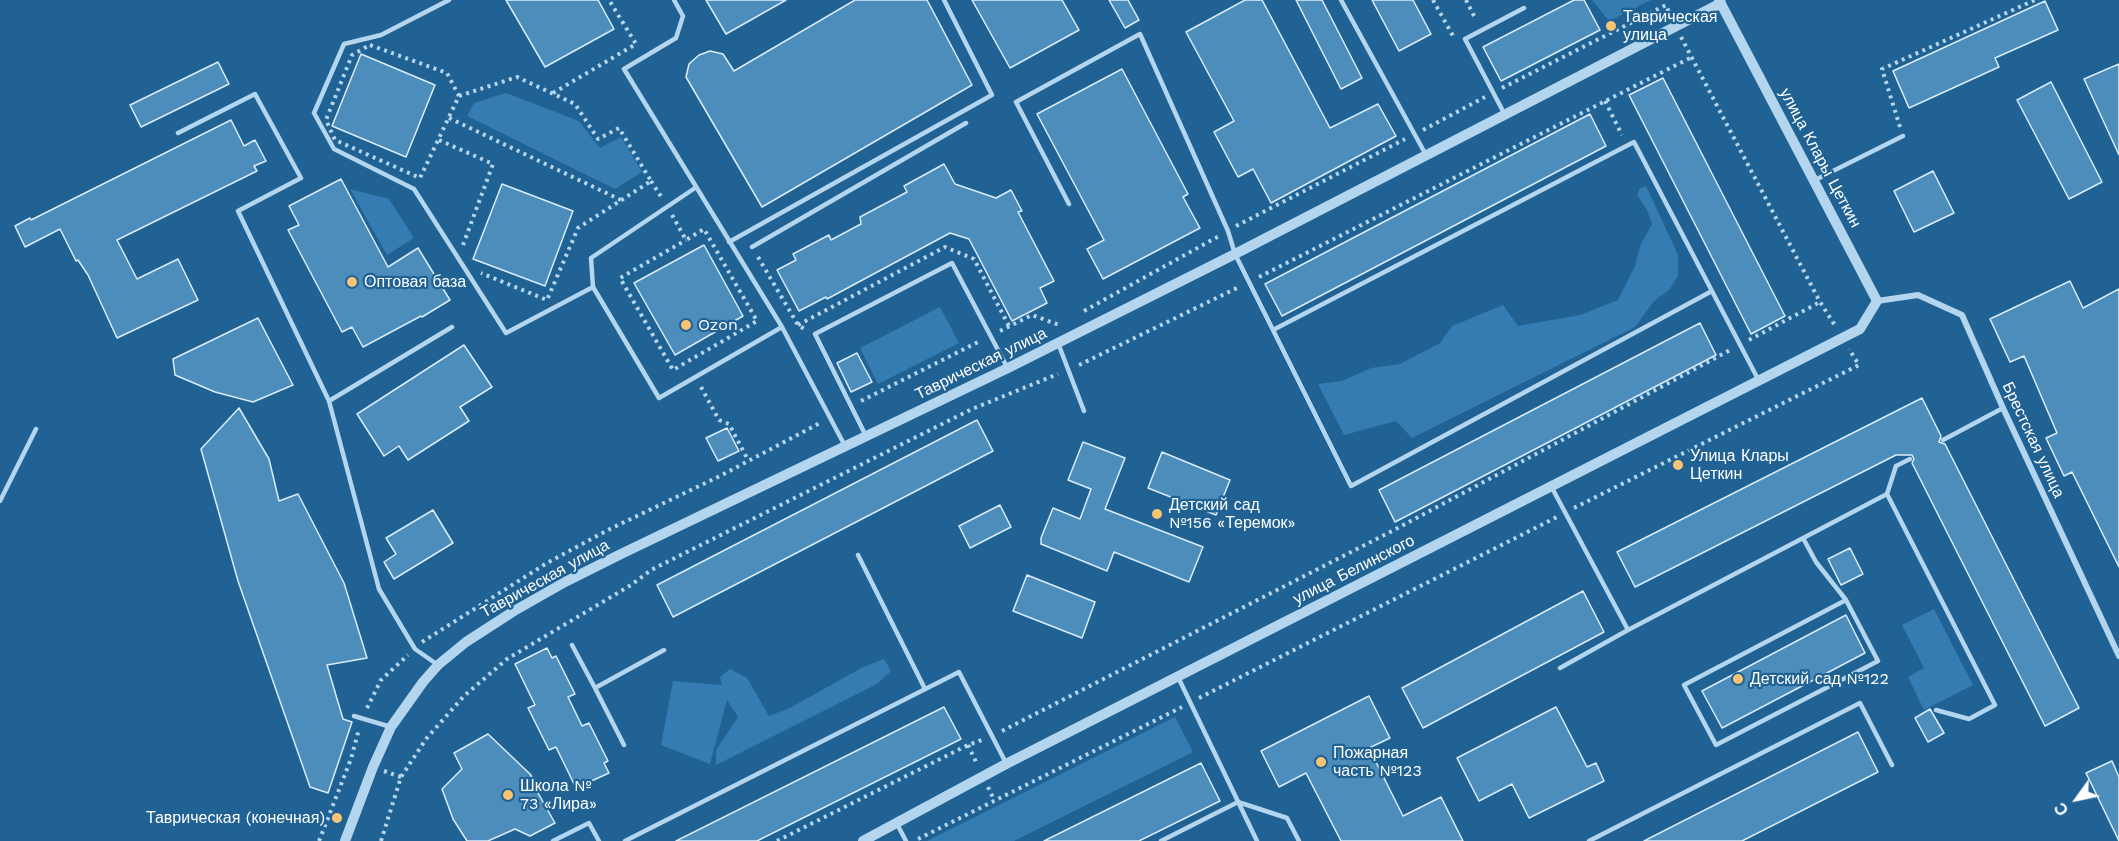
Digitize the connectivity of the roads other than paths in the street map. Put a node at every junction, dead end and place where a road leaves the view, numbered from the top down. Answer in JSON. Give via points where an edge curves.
{"nodes":[{"id":1,"x":449,"y":0,"type":"edge"},
{"id":2,"x":674,"y":0,"type":"edge"},
{"id":3,"x":944,"y":0,"type":"edge"},
{"id":4,"x":1341,"y":0,"type":"edge"},
{"id":5,"x":1722,"y":1,"type":"edge"},
{"id":6,"x":1524,"y":8,"type":"dead end"},
{"id":7,"x":1505,"y":114,"type":"junction"},
{"id":8,"x":966,"y":123,"type":"dead end"},
{"id":9,"x":178,"y":133,"type":"dead end"},
{"id":10,"x":1903,"y":136,"type":"road end"},
{"id":11,"x":1426,"y":155,"type":"junction"},
{"id":12,"x":1815,"y":180,"type":"junction"},
{"id":13,"x":695,"y":188,"type":"junction"},
{"id":14,"x":1070,"y":204,"type":"dead end"},
{"id":15,"x":729,"y":242,"type":"junction"},
{"id":16,"x":752,"y":248,"type":"road end"},
{"id":17,"x":1235,"y":254,"type":"junction"},
{"id":18,"x":593,"y":287,"type":"junction"},
{"id":19,"x":1712,"y":291,"type":"junction"},
{"id":20,"x":1877,"y":301,"type":"junction"},
{"id":21,"x":452,"y":327,"type":"dead end"},
{"id":22,"x":782,"y":327,"type":"junction"},
{"id":23,"x":1273,"y":330,"type":"junction"},
{"id":24,"x":1058,"y":343,"type":"junction"},
{"id":25,"x":1008,"y":368,"type":"junction"},
{"id":26,"x":1759,"y":381,"type":"junction"},
{"id":27,"x":329,"y":401,"type":"junction"},
{"id":28,"x":2003,"y":408,"type":"junction"},
{"id":29,"x":1084,"y":411,"type":"dead end"},
{"id":30,"x":36,"y":429,"type":"dead end"},
{"id":31,"x":866,"y":436,"type":"junction"},
{"id":32,"x":1943,"y":440,"type":"dead end"},
{"id":33,"x":845,"y":446,"type":"junction"},
{"id":34,"x":1910,"y":459,"type":"dead end"},
{"id":35,"x":1551,"y":486,"type":"junction"},
{"id":36,"x":1887,"y":494,"type":"junction"},
{"id":37,"x":0,"y":501,"type":"edge"},
{"id":38,"x":1803,"y":538,"type":"junction"},
{"id":39,"x":858,"y":555,"type":"dead end"},
{"id":40,"x":1846,"y":600,"type":"junction"},
{"id":41,"x":1628,"y":630,"type":"junction"},
{"id":42,"x":572,"y":645,"type":"dead end"},
{"id":43,"x":663,"y":650,"type":"dead end"},
{"id":44,"x":2119,"y":656,"type":"edge"},
{"id":45,"x":438,"y":665,"type":"junction"},
{"id":46,"x":1560,"y":669,"type":"dead end"},
{"id":47,"x":1178,"y":677,"type":"junction"},
{"id":48,"x":595,"y":688,"type":"junction"},
{"id":49,"x":925,"y":688,"type":"junction"},
{"id":50,"x":1936,"y":710,"type":"dead end"},
{"id":51,"x":354,"y":716,"type":"dead end"},
{"id":52,"x":391,"y":727,"type":"junction"},
{"id":53,"x":624,"y":746,"type":"dead end"},
{"id":54,"x":1006,"y":764,"type":"junction"},
{"id":55,"x":1892,"y":765,"type":"dead end"},
{"id":56,"x":1238,"y":802,"type":"junction"},
{"id":57,"x":897,"y":824,"type":"junction"},
{"id":58,"x":345,"y":841,"type":"edge"},
{"id":59,"x":553,"y":841,"type":"edge"},
{"id":60,"x":599,"y":841,"type":"edge"},
{"id":61,"x":625,"y":841,"type":"edge"},
{"id":62,"x":863,"y":841,"type":"edge"},
{"id":63,"x":906,"y":841,"type":"edge"},
{"id":64,"x":1161,"y":841,"type":"edge"},
{"id":65,"x":1257,"y":841,"type":"edge"},
{"id":66,"x":1299,"y":841,"type":"edge"},
{"id":67,"x":1589,"y":841,"type":"edge"}],
"edges":[{"from":1,"to":18,"type":"lane","via":[[381,35],[344,44],[314,113],[334,149],[414,189],[506,333]]},
{"from":2,"to":13,"type":"lane","via":[[683,16],[676,38],[624,69]]},
{"from":3,"to":15,"type":"lane","via":[[993,94]]},
{"from":4,"to":11,"type":"lane"},
{"from":5,"to":7,"type":"street","name":"Таврическая улица"},
{"from":5,"to":12,"type":"street","name":"улица Клары Цеткин"},
{"from":6,"to":7,"type":"lane","via":[[1465,39]]},
{"from":7,"to":11,"type":"street","name":"Таврическая улица"},
{"from":8,"to":16,"type":"lane"},
{"from":9,"to":27,"type":"lane","via":[[255,94],[301,178],[238,211]]},
{"from":10,"to":12,"type":"lane"},
{"from":11,"to":17,"type":"street","name":"Таврическая улица"},
{"from":12,"to":20,"type":"street","name":"улица Клары Цеткин"},
{"from":13,"to":15,"type":"lane"},
{"from":13,"to":18,"type":"lane","via":[[591,258]]},
{"from":14,"to":17,"type":"lane","via":[[1016,102],[1140,34]]},
{"from":15,"to":22,"type":"lane"},
{"from":17,"to":23,"type":"lane"},
{"from":17,"to":24,"type":"street","name":"Таврическая улица"},
{"from":18,"to":22,"type":"lane","via":[[659,398]]},
{"from":19,"to":23,"type":"lane","via":[[1634,142]]},
{"from":19,"to":23,"type":"lane","via":[[1351,486]]},
{"from":19,"to":26,"type":"lane"},
{"from":20,"to":26,"type":"street","name":"улица Белинского","via":[[1860,329]]},
{"from":20,"to":28,"type":"street","name":"Брестская улица","via":[[1918,295],[1962,315]]},
{"from":21,"to":27,"type":"lane"},
{"from":22,"to":33,"type":"lane"},
{"from":24,"to":25,"type":"street","name":"Таврическая улица"},
{"from":24,"to":29,"type":"lane"},
{"from":25,"to":31,"type":"street","name":"Таврическая улица"},
{"from":25,"to":31,"type":"lane","via":[[952,262],[815,334]]},
{"from":26,"to":35,"type":"street","name":"улица Белинского"},
{"from":27,"to":45,"type":"lane","via":[[379,589],[415,649]]},
{"from":28,"to":32,"type":"lane"},
{"from":28,"to":44,"type":"street","name":"Брестская улица"},
{"from":30,"to":37,"type":"lane"},
{"from":31,"to":33,"type":"street","name":"Таврическая улица"},
{"from":33,"to":45,"type":"street","name":"Таврическая улица","via":[[565,582],[466,642]]},
{"from":34,"to":36,"type":"lane","via":[[1896,466]]},
{"from":35,"to":41,"type":"lane"},
{"from":35,"to":47,"type":"street","name":"улица Белинского"},
{"from":36,"to":38,"type":"lane"},
{"from":36,"to":50,"type":"lane","via":[[1995,705],[1969,718]]},
{"from":38,"to":40,"type":"lane"},
{"from":38,"to":41,"type":"lane"},
{"from":39,"to":49,"type":"lane"},
{"from":40,"to":40,"type":"lane","via":[[1878,661],[1716,746],[1684,685]]},
{"from":41,"to":46,"type":"lane"},
{"from":42,"to":48,"type":"lane"},
{"from":43,"to":48,"type":"lane"},
{"from":45,"to":52,"type":"street","name":"Таврическая улица"},
{"from":47,"to":54,"type":"street","name":"улица Белинского"},
{"from":47,"to":56,"type":"lane"},
{"from":48,"to":53,"type":"lane"},
{"from":49,"to":54,"type":"lane","via":[[959,672]]},
{"from":49,"to":61,"type":"lane"},
{"from":51,"to":52,"type":"lane"},
{"from":52,"to":58,"type":"street","name":"Таврическая улица"},
{"from":54,"to":57,"type":"street","name":"улица Белинского"},
{"from":55,"to":67,"type":"lane","via":[[1860,703]]},
{"from":56,"to":64,"type":"lane"},
{"from":56,"to":65,"type":"lane"},
{"from":56,"to":66,"type":"lane","via":[[1287,818]]},
{"from":57,"to":62,"type":"street","name":"улица Белинского"},
{"from":57,"to":63,"type":"lane"},
{"from":59,"to":60,"type":"lane","via":[[589,823]]}]}
